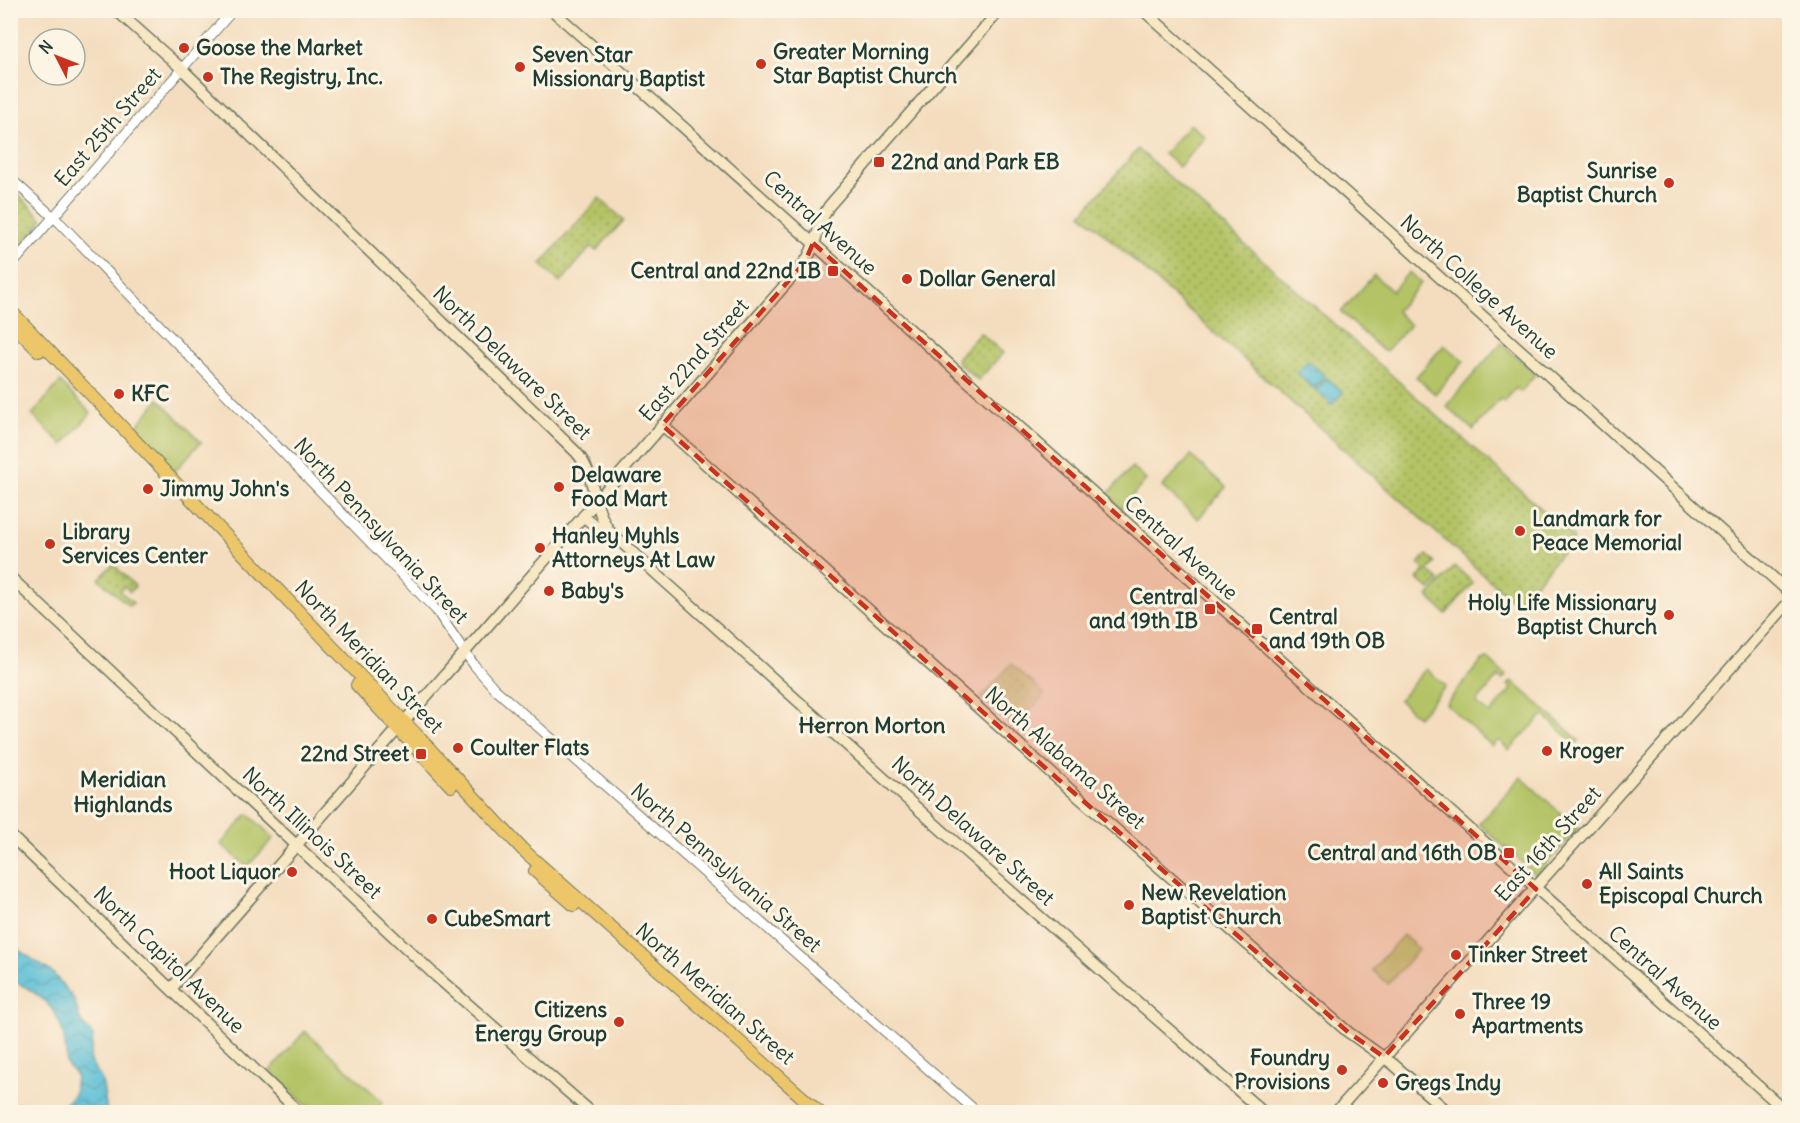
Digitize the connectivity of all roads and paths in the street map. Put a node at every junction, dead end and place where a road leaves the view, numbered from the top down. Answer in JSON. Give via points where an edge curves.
{"nodes":[{"id":1,"x":116,"y":10,"type":"edge"},
{"id":2,"x":233,"y":10,"type":"edge"},
{"id":3,"x":552,"y":10,"type":"edge"},
{"id":4,"x":1000,"y":10,"type":"edge"},
{"id":5,"x":1143,"y":10,"type":"edge"},
{"id":6,"x":182,"y":69,"type":"junction"},
{"id":7,"x":10,"y":178,"type":"edge"},
{"id":8,"x":54,"y":217,"type":"junction"},
{"id":9,"x":813,"y":243,"type":"junction"},
{"id":10,"x":10,"y":267,"type":"edge"},
{"id":11,"x":10,"y":310,"type":"edge"},
{"id":12,"x":10,"y":322,"type":"edge"},
{"id":13,"x":662,"y":425,"type":"junction"},
{"id":14,"x":597,"y":499,"type":"junction"},
{"id":15,"x":583,"y":516,"type":"junction"},
{"id":16,"x":612,"y":534,"type":"junction"},
{"id":17,"x":10,"y":577,"type":"edge"},
{"id":18,"x":1790,"y":593,"type":"edge"},
{"id":19,"x":1790,"y":601,"type":"edge"},
{"id":20,"x":465,"y":652,"type":"junction"},
{"id":21,"x":401,"y":725,"type":"junction"},
{"id":22,"x":10,"y":835,"type":"edge"},
{"id":23,"x":297,"y":845,"type":"junction"},
{"id":24,"x":1536,"y":889,"type":"junction"},
{"id":25,"x":171,"y":989,"type":"junction"},
{"id":26,"x":1384,"y":1057,"type":"junction"},
{"id":27,"x":299,"y":1113,"type":"edge"},
{"id":28,"x":591,"y":1113,"type":"edge"},
{"id":29,"x":809,"y":1113,"type":"edge"},
{"id":30,"x":819,"y":1113,"type":"edge"},
{"id":31,"x":977,"y":1113,"type":"edge"},
{"id":32,"x":1263,"y":1113,"type":"edge"},
{"id":33,"x":1336,"y":1113,"type":"edge"},
{"id":34,"x":1448,"y":1113,"type":"edge"},
{"id":35,"x":1786,"y":1113,"type":"edge"}],
"edges":[{"from":1,"to":6,"type":"main road","name":"North Delaware Street"},
{"from":2,"to":6,"type":"street","name":"East 25th Street"},
{"from":3,"to":9,"type":"main road","name":"Central Avenue"},
{"from":4,"to":9,"type":"main road","name":"East 22nd Street","via":[[829,206]]},
{"from":5,"to":18,"type":"main road","name":"North College Avenue"},
{"from":6,"to":8,"type":"street","name":"East 25th Street"},
{"from":6,"to":14,"type":"main road","name":"North Delaware Street","via":[[576,452],[588,470]]},
{"from":7,"to":8,"type":"street","name":"North Pennsylvania Street"},
{"from":8,"to":10,"type":"street","name":"East 25th Street"},
{"from":8,"to":20,"type":"street","name":"North Pennsylvania Street","via":[[436,610]]},
{"from":9,"to":13,"type":"main road","name":"East 22nd Street","via":[[805,262]]},
{"from":9,"to":24,"type":"main road","name":"Central Avenue"},
{"from":11,"to":21,"type":"main road","name":"North Meridian Street"},
{"from":12,"to":21,"type":"main road","name":"North Meridian Street"},
{"from":13,"to":14,"type":"main road","name":"East 22nd Street"},
{"from":13,"to":26,"type":"main road","name":"North Alabama Street","via":[[1042,765],[1348,1032]]},
{"from":14,"to":15,"type":"main road","name":"East 22nd Street"},
{"from":14,"to":16,"type":"main road","name":"North Delaware Street"},
{"from":15,"to":16,"type":"main road","via":[[598,529]]},
{"from":15,"to":20,"type":"main road","name":"East 22nd Street"},
{"from":16,"to":32,"type":"main road","name":"North Delaware Street"},
{"from":17,"to":23,"type":"main road","name":"North Illinois Street"},
{"from":19,"to":24,"type":"main road","name":"East 16th Street"},
{"from":20,"to":21,"type":"main road","name":"East 22nd Street"},
{"from":20,"to":31,"type":"street","name":"North Pennsylvania Street","via":[[502,695]]},
{"from":21,"to":23,"type":"main road","name":"East 22nd Street"},
{"from":21,"to":29,"type":"main road","name":"North Meridian Street","via":[[525,862]]},
{"from":21,"to":30,"type":"main road","name":"North Meridian Street","via":[[522,849]]},
{"from":22,"to":25,"type":"main road","name":"North Capitol Avenue"},
{"from":23,"to":25,"type":"main road","name":"East 22nd Street"},
{"from":23,"to":28,"type":"main road","name":"North Illinois Street","via":[[437,977]]},
{"from":24,"to":26,"type":"main road","name":"East 16th Street"},
{"from":24,"to":35,"type":"main road","name":"Central Avenue"},
{"from":25,"to":27,"type":"main road","name":"North Capitol Avenue"},
{"from":26,"to":33,"type":"main road","name":"East 16th Street"},
{"from":26,"to":34,"type":"main road","name":"North Alabama Street"}]}
